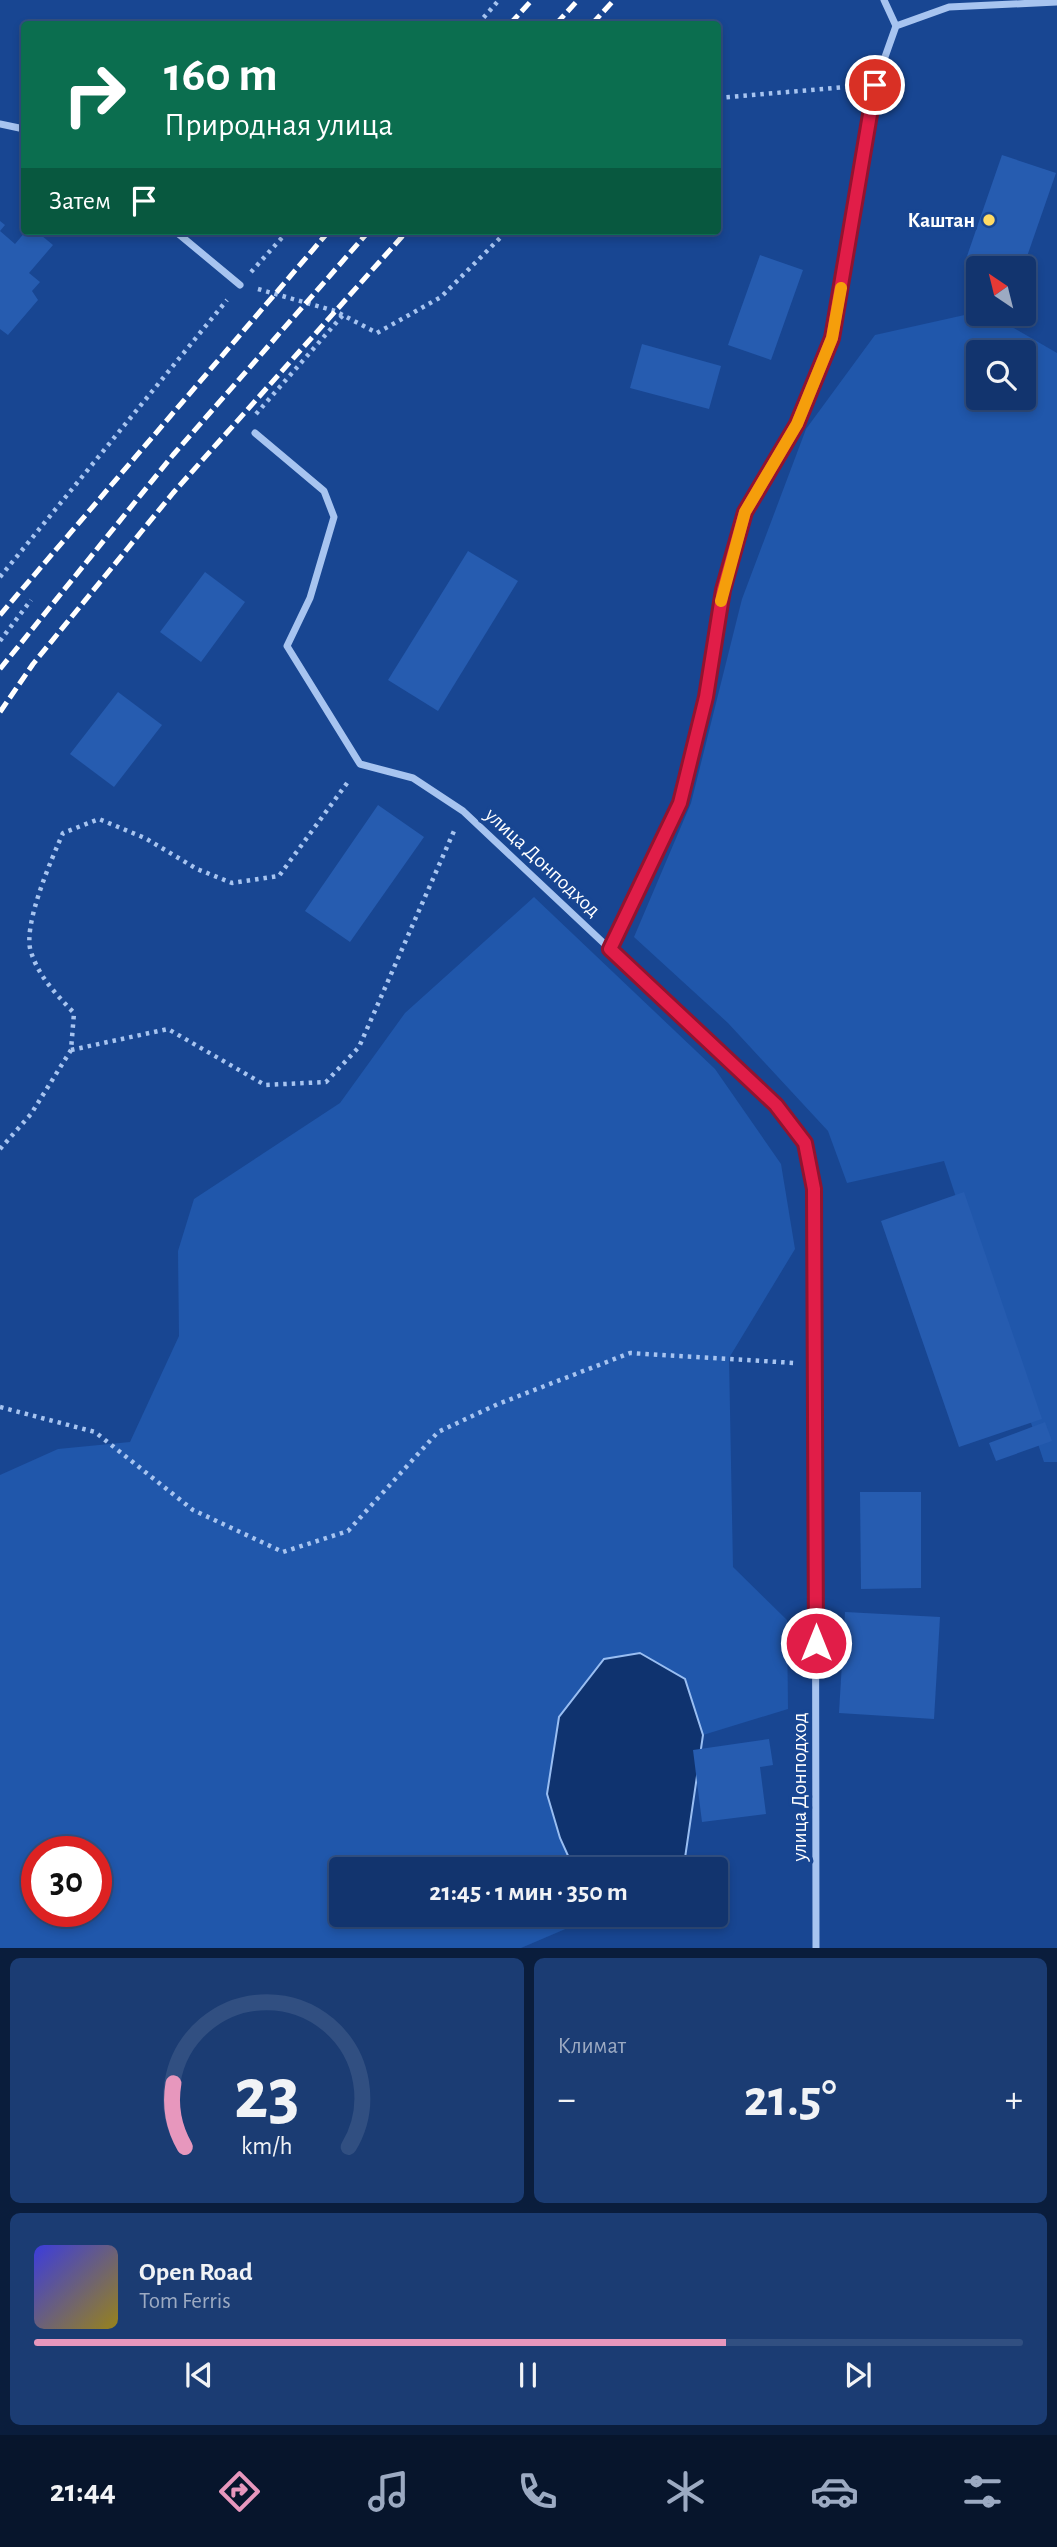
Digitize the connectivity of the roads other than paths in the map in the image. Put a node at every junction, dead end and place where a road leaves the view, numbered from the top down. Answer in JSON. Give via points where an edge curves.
{"nodes":[{"id":1,"x":884,"y":0,"type":"edge"},
{"id":2,"x":1057,"y":2,"type":"edge"},
{"id":3,"x":896,"y":26,"type":"junction"},
{"id":4,"x":0,"y":124,"type":"edge"},
{"id":5,"x":21,"y":128,"type":"edge"},
{"id":6,"x":180,"y":235,"type":"edge"},
{"id":7,"x":240,"y":285,"type":"road end"},
{"id":8,"x":255,"y":433,"type":"road end"},
{"id":9,"x":610,"y":949,"type":"junction"},
{"id":10,"x":816,"y":1948,"type":"edge"}],
"edges":[{"from":1,"to":3,"type":"street"},
{"from":2,"to":3,"type":"street","via":[[949,7]]},
{"from":3,"to":9,"type":"street","via":[[875,85],[832,338],[797,424],[745,512],[723,590],[706,697],[680,803]]},
{"from":4,"to":5,"type":"street"},
{"from":6,"to":7,"type":"street"},
{"from":8,"to":9,"type":"street","name":"улица Донподход","via":[[324,491],[334,517],[310,598],[287,646],[360,764],[413,778],[463,811]]},
{"from":9,"to":10,"type":"street","name":"улица Донподход","via":[[776,1105],[805,1143],[814,1189]]}]}
